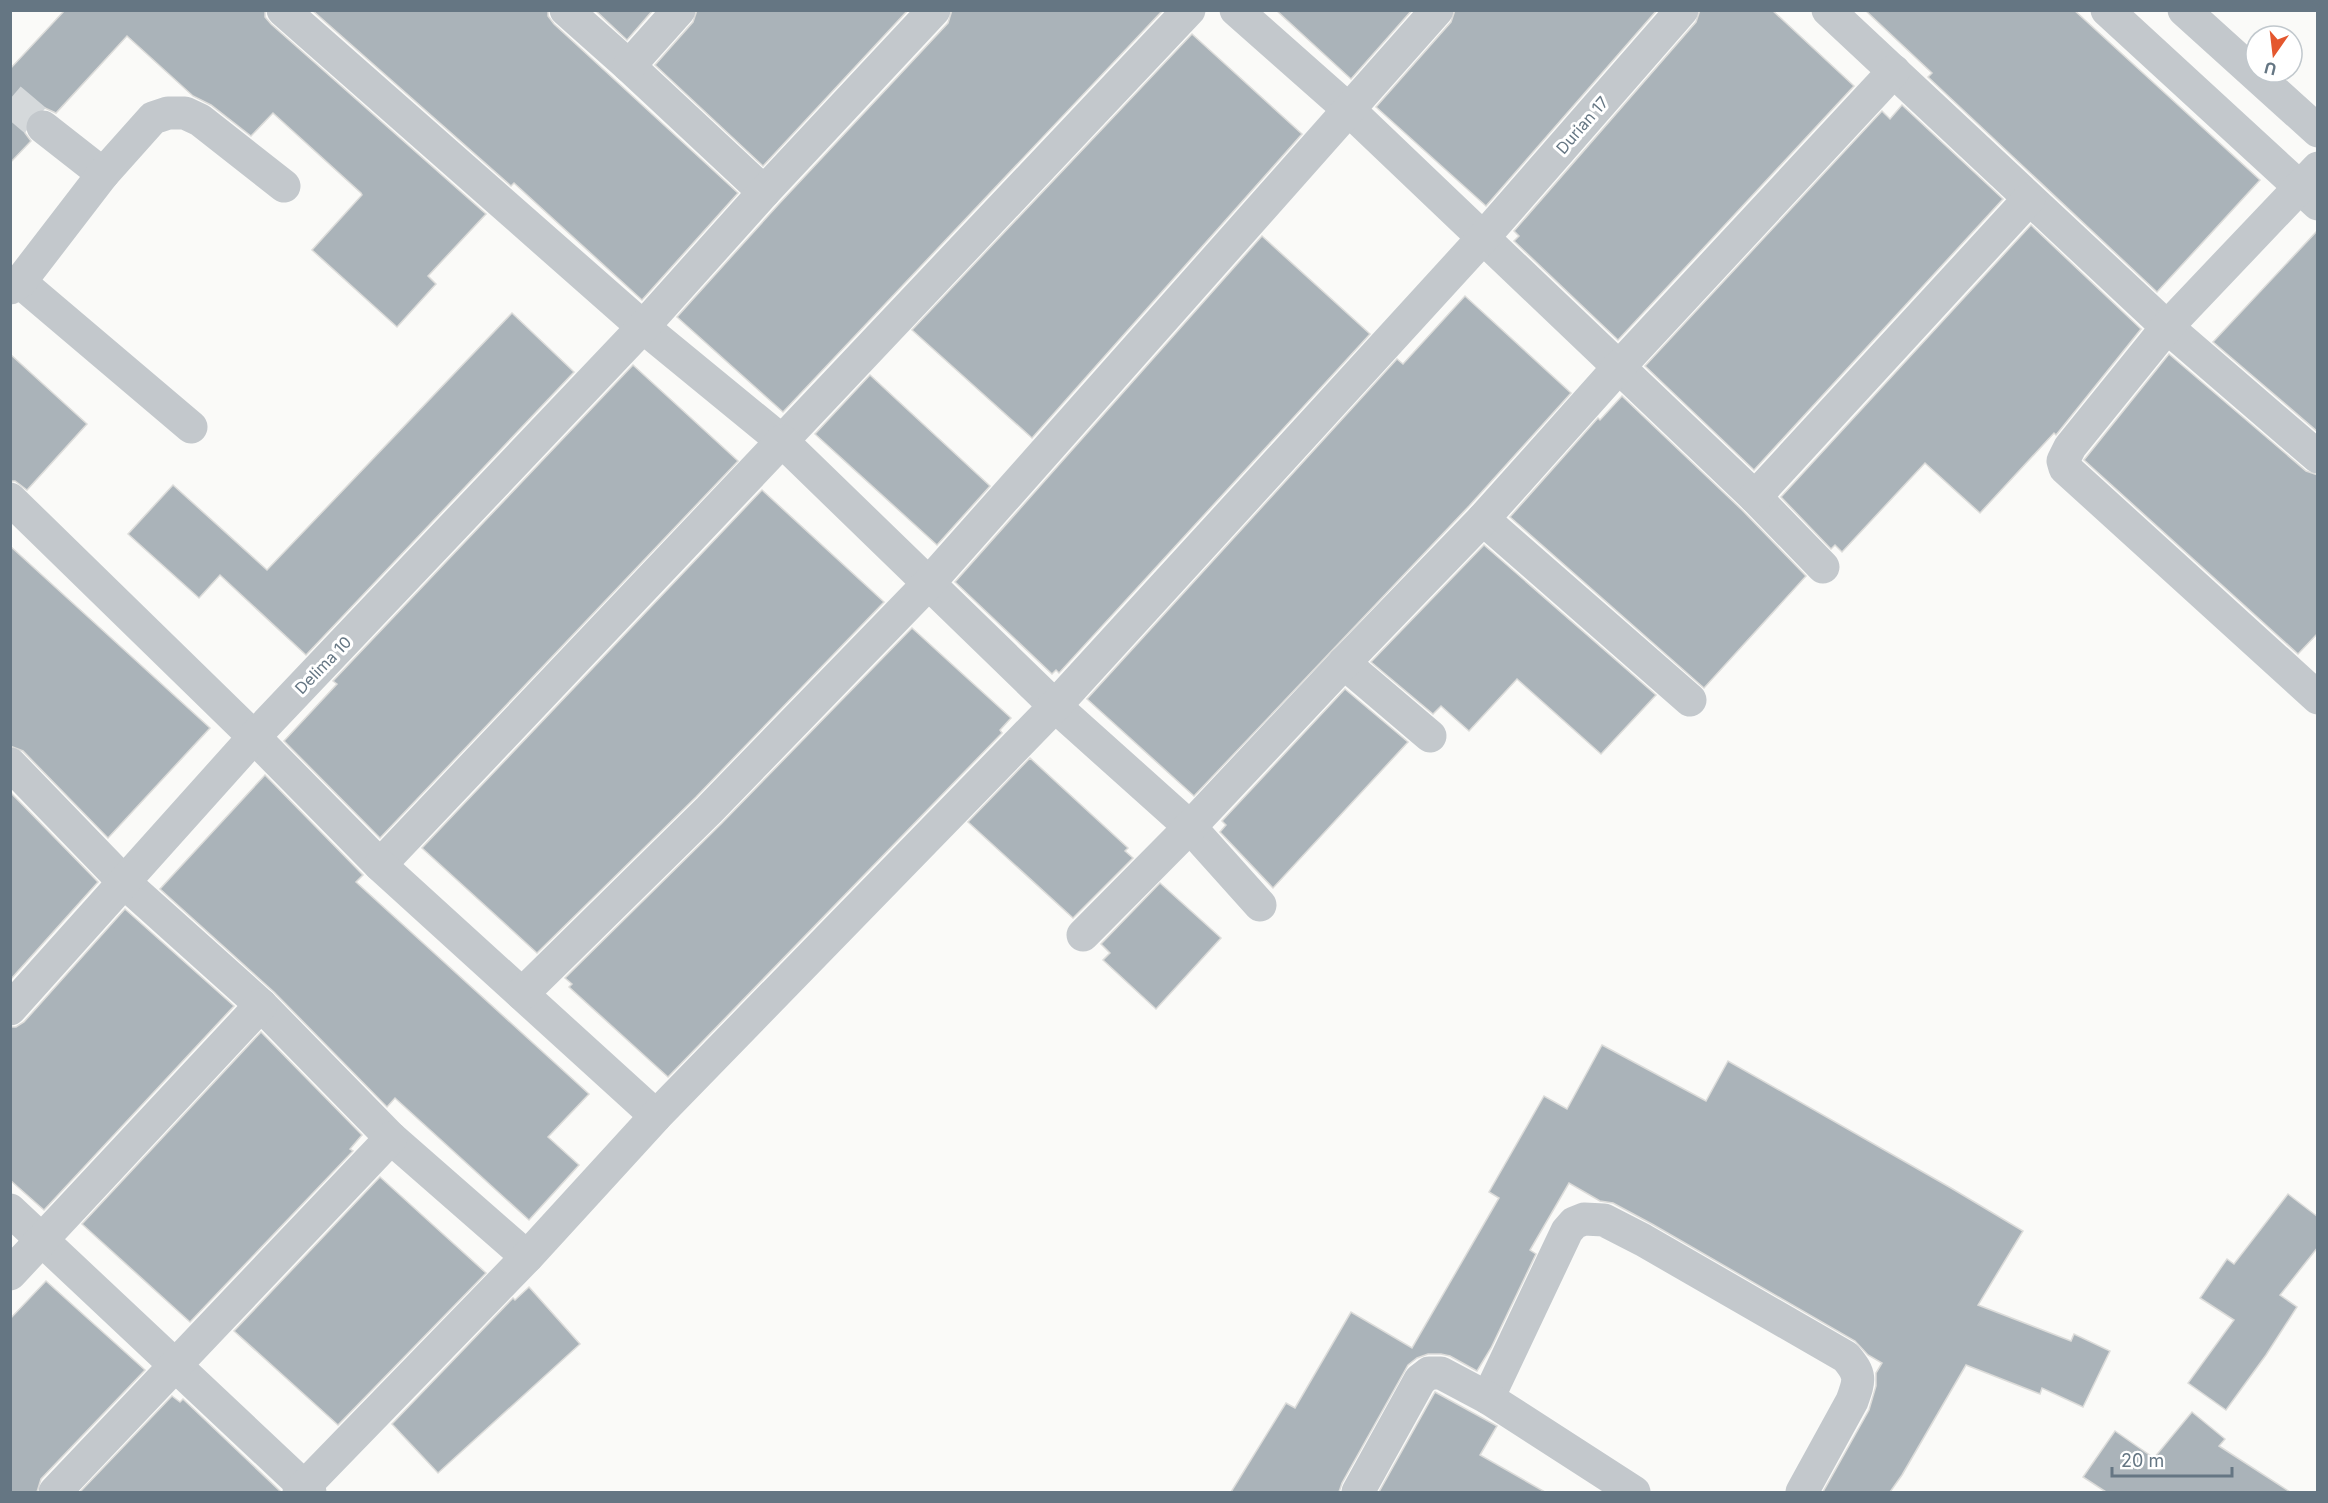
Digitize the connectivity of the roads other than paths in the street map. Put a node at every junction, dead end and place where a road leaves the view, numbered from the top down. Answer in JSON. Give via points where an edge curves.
{"nodes":[{"id":1,"x":283,"y":10,"type":"edge"},
{"id":2,"x":566,"y":10,"type":"edge"},
{"id":3,"x":679,"y":10,"type":"edge"},
{"id":4,"x":934,"y":10,"type":"edge"},
{"id":5,"x":1189,"y":10,"type":"edge"},
{"id":6,"x":1236,"y":10,"type":"edge"},
{"id":7,"x":1437,"y":10,"type":"edge"},
{"id":8,"x":1682,"y":10,"type":"edge"},
{"id":9,"x":1828,"y":10,"type":"edge"},
{"id":10,"x":2107,"y":10,"type":"edge"},
{"id":11,"x":2184,"y":10,"type":"edge"},
{"id":12,"x":629,"y":66,"type":"junction"},
{"id":13,"x":1894,"y":71,"type":"junction"},
{"id":14,"x":1347,"y":109,"type":"junction"},
{"id":15,"x":43,"y":128,"type":"tunnel mouth"},
{"id":16,"x":2318,"y":131,"type":"edge"},
{"id":17,"x":103,"y":174,"type":"junction"},
{"id":18,"x":284,"y":186,"type":"dead end"},
{"id":19,"x":2312,"y":186,"type":"edge"},
{"id":20,"x":764,"y":192,"type":"junction"},
{"id":21,"x":2029,"y":199,"type":"junction"},
{"id":22,"x":1482,"y":239,"type":"junction"},
{"id":23,"x":15,"y":285,"type":"edge"},
{"id":24,"x":643,"y":327,"type":"junction"},
{"id":25,"x":2167,"y":327,"type":"junction"},
{"id":26,"x":1618,"y":368,"type":"junction"},
{"id":27,"x":191,"y":428,"type":"dead end"},
{"id":28,"x":782,"y":441,"type":"junction"},
{"id":29,"x":2318,"y":457,"type":"edge"},
{"id":30,"x":1755,"y":497,"type":"junction"},
{"id":31,"x":10,"y":499,"type":"edge"},
{"id":32,"x":1482,"y":519,"type":"junction"},
{"id":33,"x":1823,"y":567,"type":"dead end"},
{"id":34,"x":928,"y":584,"type":"junction"},
{"id":35,"x":1344,"y":663,"type":"junction"},
{"id":36,"x":2318,"y":698,"type":"edge"},
{"id":37,"x":1690,"y":700,"type":"dead end"},
{"id":38,"x":1055,"y":706,"type":"junction"},
{"id":39,"x":1430,"y":736,"type":"dead end"},
{"id":40,"x":254,"y":737,"type":"junction"},
{"id":41,"x":10,"y":764,"type":"edge"},
{"id":42,"x":1190,"y":827,"type":"junction"},
{"id":43,"x":380,"y":865,"type":"junction"},
{"id":44,"x":125,"y":883,"type":"junction"},
{"id":45,"x":1260,"y":905,"type":"dead end"},
{"id":46,"x":1083,"y":935,"type":"dead end"},
{"id":47,"x":522,"y":994,"type":"junction"},
{"id":48,"x":261,"y":1005,"type":"junction"},
{"id":49,"x":10,"y":1009,"type":"edge"},
{"id":50,"x":656,"y":1116,"type":"junction"},
{"id":51,"x":391,"y":1138,"type":"junction"},
{"id":52,"x":10,"y":1210,"type":"edge"},
{"id":53,"x":42,"y":1240,"type":"junction"},
{"id":54,"x":527,"y":1257,"type":"junction"},
{"id":55,"x":10,"y":1274,"type":"edge"},
{"id":56,"x":176,"y":1368,"type":"junction"},
{"id":57,"x":1488,"y":1398,"type":"junction"},
{"id":58,"x":304,"y":1490,"type":"edge"},
{"id":59,"x":55,"y":1492,"type":"edge"},
{"id":60,"x":1358,"y":1492,"type":"edge"},
{"id":61,"x":1634,"y":1492,"type":"edge"},
{"id":62,"x":1802,"y":1492,"type":"edge"}],
"edges":[{"from":1,"to":24,"type":"street"},
{"from":2,"to":12,"type":"street"},
{"from":3,"to":12,"type":"street"},
{"from":4,"to":20,"type":"street","name":"Delima 10"},
{"from":5,"to":28,"type":"street"},
{"from":6,"to":14,"type":"street"},
{"from":7,"to":14,"type":"street"},
{"from":8,"to":22,"type":"street","name":"Durian 17"},
{"from":9,"to":13,"type":"street"},
{"from":10,"to":19,"type":"street"},
{"from":11,"to":16,"type":"street"},
{"from":12,"to":20,"type":"street"},
{"from":13,"to":21,"type":"street"},
{"from":13,"to":26,"type":"street"},
{"from":14,"to":22,"type":"street"},
{"from":14,"to":34,"type":"street"},
{"from":15,"to":17,"type":"street"},
{"from":17,"to":18,"type":"street","via":[[153,118],[185,113],[200,120]]},
{"from":17,"to":23,"type":"street"},
{"from":19,"to":25,"type":"street"},
{"from":20,"to":24,"type":"street","name":"Delima 10"},
{"from":21,"to":25,"type":"street"},
{"from":21,"to":30,"type":"street"},
{"from":22,"to":26,"type":"street"},
{"from":22,"to":38,"type":"street","name":"Durian 17"},
{"from":23,"to":27,"type":"street"},
{"from":24,"to":28,"type":"street"},
{"from":24,"to":40,"type":"street","name":"Delima 10"},
{"from":25,"to":29,"type":"street"},
{"from":25,"to":36,"type":"street","via":[[2070,447],[2063,466]]},
{"from":26,"to":30,"type":"street"},
{"from":26,"to":32,"type":"street"},
{"from":28,"to":34,"type":"street"},
{"from":28,"to":43,"type":"street"},
{"from":30,"to":33,"type":"street"},
{"from":31,"to":40,"type":"street"},
{"from":32,"to":35,"type":"street"},
{"from":32,"to":37,"type":"street"},
{"from":34,"to":38,"type":"street"},
{"from":34,"to":47,"type":"street","via":[[709,810]]},
{"from":35,"to":39,"type":"street"},
{"from":35,"to":42,"type":"street"},
{"from":38,"to":42,"type":"street"},
{"from":38,"to":50,"type":"street","name":"Durian 17"},
{"from":40,"to":43,"type":"street"},
{"from":40,"to":44,"type":"street","name":"Delima 10"},
{"from":41,"to":44,"type":"street"},
{"from":42,"to":45,"type":"street"},
{"from":42,"to":46,"type":"street"},
{"from":43,"to":47,"type":"street"},
{"from":44,"to":48,"type":"street"},
{"from":44,"to":49,"type":"street","name":"Delima 10"},
{"from":47,"to":50,"type":"street"},
{"from":48,"to":51,"type":"street"},
{"from":48,"to":53,"type":"street"},
{"from":50,"to":54,"type":"street","name":"Durian 17"},
{"from":51,"to":54,"type":"street"},
{"from":51,"to":56,"type":"street"},
{"from":52,"to":53,"type":"street"},
{"from":53,"to":55,"type":"street"},
{"from":53,"to":56,"type":"street"},
{"from":54,"to":58,"type":"street","name":"Durian 17"},
{"from":56,"to":58,"type":"street"},
{"from":56,"to":59,"type":"street"},
{"from":57,"to":60,"type":"street","via":[[1441,1373],[1424,1376]]},
{"from":57,"to":61,"type":"street"},
{"from":57,"to":62,"type":"street","via":[[1567,1231],[1584,1219],[1604,1220],[1846,1357],[1857,1370],[1858,1385],[1852,1401]]}]}
